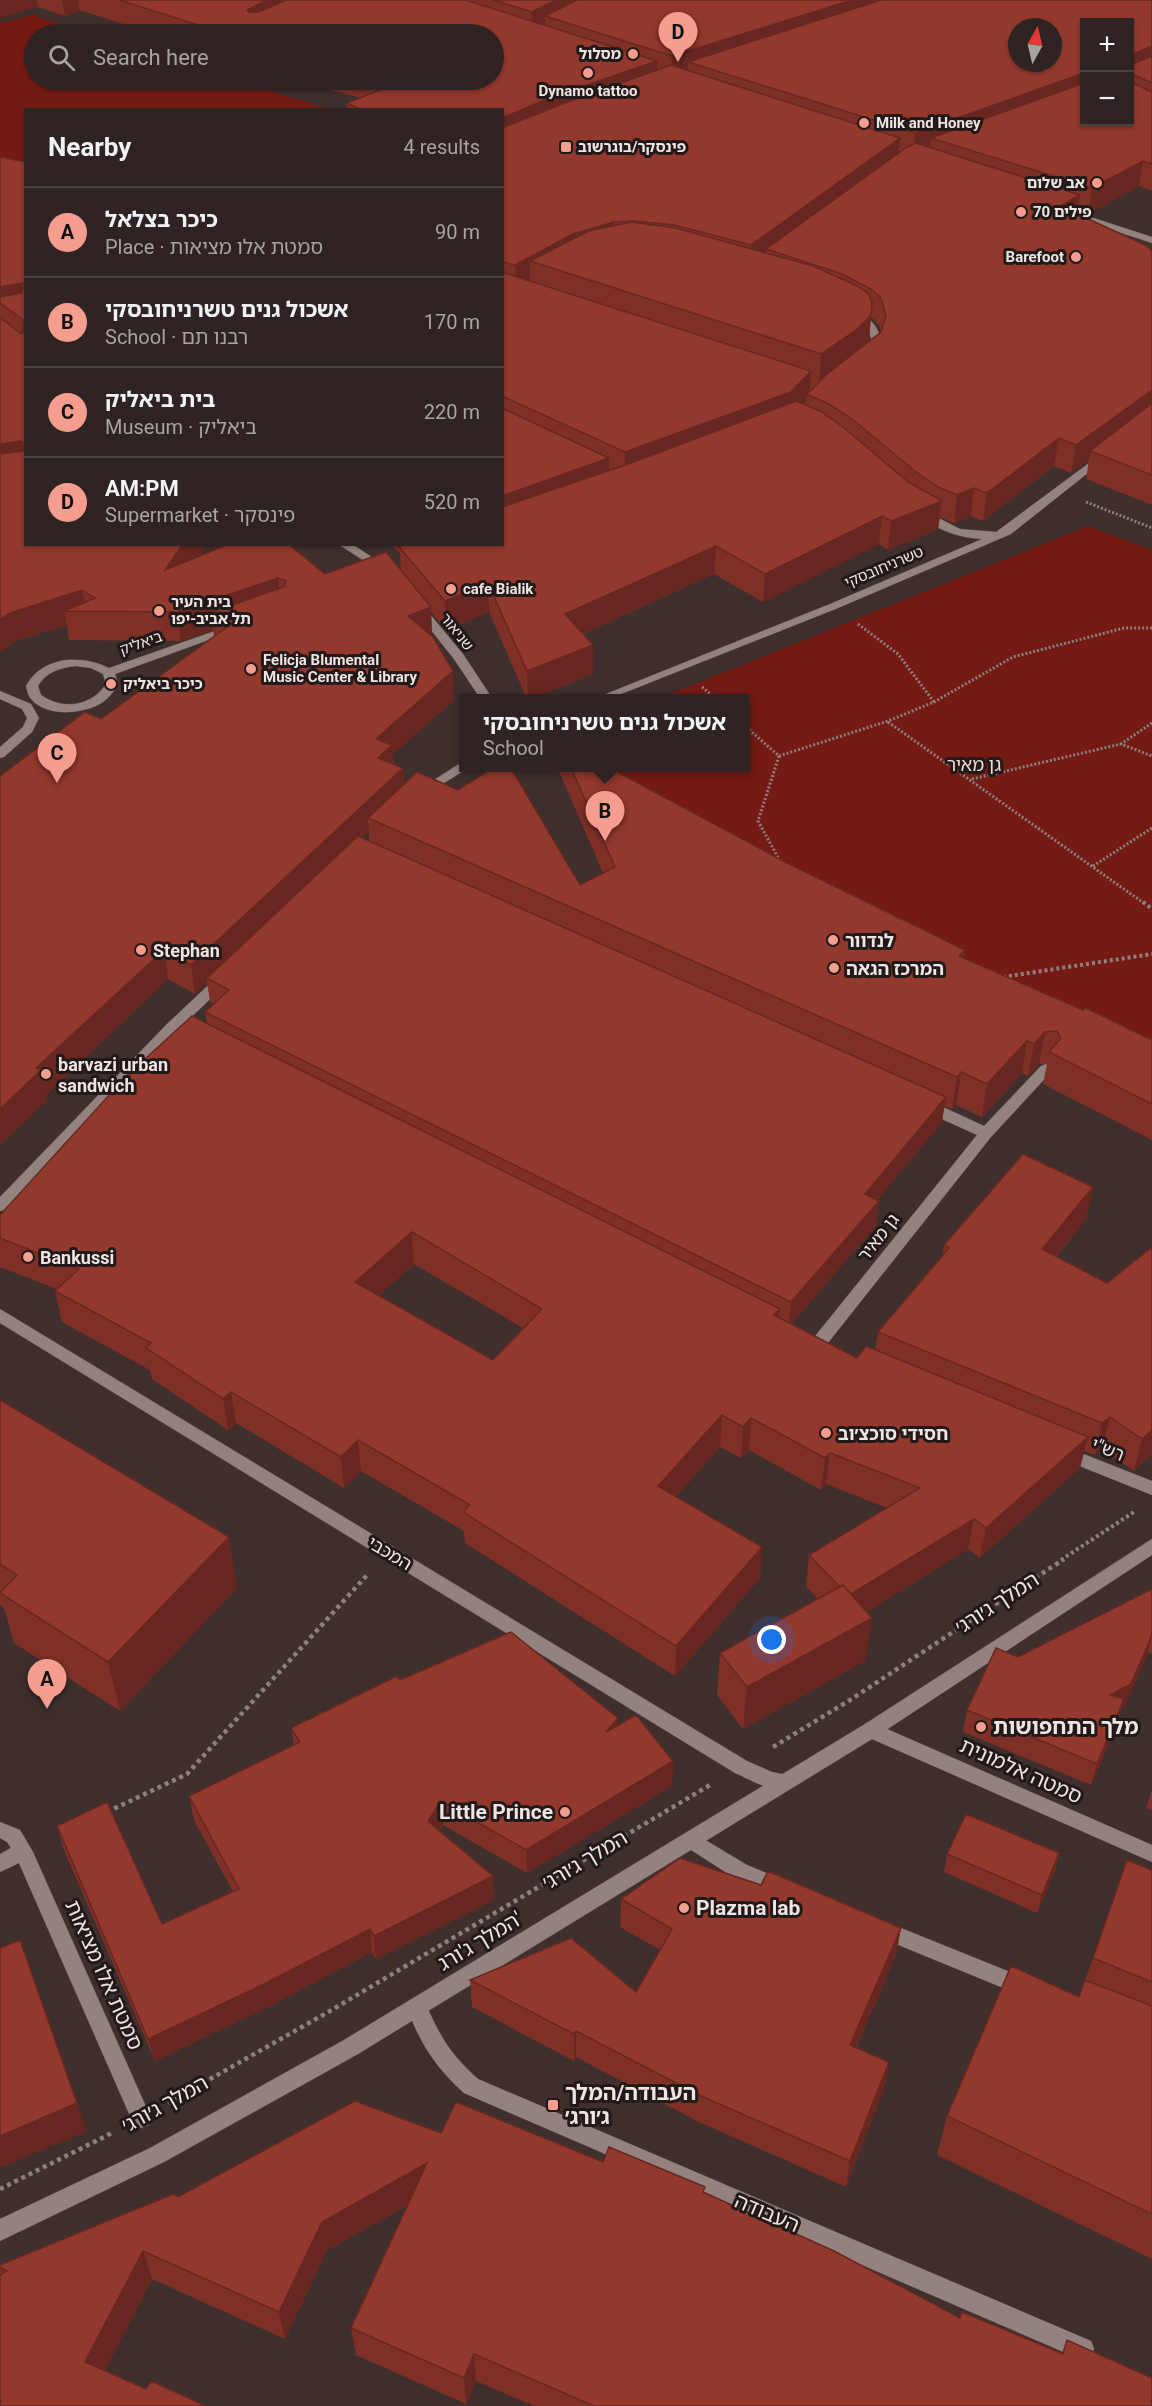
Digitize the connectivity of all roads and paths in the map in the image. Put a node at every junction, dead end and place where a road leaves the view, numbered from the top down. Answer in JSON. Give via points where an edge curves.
{"nodes":[{"id":1,"x":1061,"y":211,"type":"edge"},
{"id":2,"x":1152,"y":240,"type":"edge"},
{"id":3,"x":846,"y":310,"type":"edge"},
{"id":4,"x":867,"y":361,"type":"edge"},
{"id":5,"x":1114,"y":448,"type":"edge"},
{"id":6,"x":1057,"y":491,"type":"junction"},
{"id":7,"x":915,"y":508,"type":"edge"},
{"id":8,"x":1152,"y":528,"type":"edge"},
{"id":9,"x":1007,"y":532,"type":"junction"},
{"id":10,"x":347,"y":546,"type":"edge"},
{"id":11,"x":395,"y":573,"type":"edge"},
{"id":12,"x":410,"y":597,"type":"edge"},
{"id":13,"x":834,"y":606,"type":"junction"},
{"id":14,"x":249,"y":622,"type":"edge"},
{"id":15,"x":1152,"y":628,"type":"edge"},
{"id":16,"x":108,"y":672,"type":"junction"},
{"id":17,"x":483,"y":694,"type":"edge"},
{"id":18,"x":614,"y":694,"type":"edge"},
{"id":19,"x":4,"y":697,"type":"edge"},
{"id":20,"x":40,"y":702,"type":"junction"},
{"id":21,"x":934,"y":702,"type":"junction"},
{"id":22,"x":27,"y":707,"type":"junction"},
{"id":23,"x":888,"y":721,"type":"junction"},
{"id":24,"x":1152,"y":723,"type":"edge"},
{"id":25,"x":750,"y":731,"type":"edge"},
{"id":26,"x":1121,"y":744,"type":"junction"},
{"id":27,"x":0,"y":754,"type":"edge"},
{"id":28,"x":779,"y":756,"type":"junction"},
{"id":29,"x":1152,"y":756,"type":"edge"},
{"id":30,"x":459,"y":768,"type":"edge"},
{"id":31,"x":971,"y":780,"type":"junction"},
{"id":32,"x":408,"y":805,"type":"edge"},
{"id":33,"x":1152,"y":828,"type":"edge"},
{"id":34,"x":1093,"y":866,"type":"junction"},
{"id":35,"x":788,"y":868,"type":"edge"},
{"id":36,"x":1152,"y":909,"type":"edge"},
{"id":37,"x":1152,"y":954,"type":"edge"},
{"id":38,"x":231,"y":971,"type":"edge"},
{"id":39,"x":1009,"y":984,"type":"edge"},
{"id":40,"x":172,"y":1027,"type":"junction"},
{"id":41,"x":204,"y":1043,"type":"edge"},
{"id":42,"x":1046,"y":1070,"type":"dead end"},
{"id":43,"x":910,"y":1099,"type":"edge"},
{"id":44,"x":986,"y":1133,"type":"junction"},
{"id":45,"x":0,"y":1206,"type":"edge"},
{"id":46,"x":0,"y":1315,"type":"edge"},
{"id":47,"x":814,"y":1348,"type":"edge"},
{"id":48,"x":1044,"y":1444,"type":"edge"},
{"id":49,"x":1152,"y":1488,"type":"edge"},
{"id":50,"x":1141,"y":1508,"type":"dead end"},
{"id":51,"x":1152,"y":1546,"type":"edge"},
{"id":52,"x":388,"y":1552,"type":"junction"},
{"id":53,"x":871,"y":1730,"type":"junction"},
{"id":54,"x":741,"y":1767,"type":"junction"},
{"id":55,"x":785,"y":1782,"type":"junction"},
{"id":56,"x":105,"y":1813,"type":"edge"},
{"id":57,"x":0,"y":1830,"type":"edge"},
{"id":58,"x":692,"y":1840,"type":"junction"},
{"id":59,"x":23,"y":1852,"type":"junction"},
{"id":60,"x":1152,"y":1854,"type":"edge"},
{"id":61,"x":0,"y":1863,"type":"edge"},
{"id":62,"x":795,"y":1893,"type":"edge"},
{"id":63,"x":860,"y":1920,"type":"edge"},
{"id":64,"x":1044,"y":1996,"type":"edge"},
{"id":65,"x":417,"y":2007,"type":"junction"},
{"id":66,"x":141,"y":2118,"type":"junction"},
{"id":67,"x":0,"y":2189,"type":"edge"},
{"id":68,"x":0,"y":2230,"type":"edge"},
{"id":69,"x":1097,"y":2355,"type":"edge"}],
"edges":[{"from":1,"to":2,"type":"street"},
{"from":3,"to":4,"type":"street","via":[[873,328],[875,352]]},
{"from":5,"to":6,"type":"street","name":"טשרניחובסקי"},
{"from":6,"to":8,"type":"path"},
{"from":6,"to":9,"type":"street","name":"טשרניחובסקי"},
{"from":7,"to":9,"type":"street","via":[[932,521],[963,534]]},
{"from":9,"to":13,"type":"street","name":"טשרניחובסקי"},
{"from":10,"to":11,"type":"street"},
{"from":12,"to":17,"type":"street","name":"שניאור","via":[[459,657]]},
{"from":13,"to":18,"type":"street","name":"טשרניחובסקי"},
{"from":13,"to":21,"type":"path","via":[[898,654]]},
{"from":14,"to":16,"type":"street","name":"ביאליק"},
{"from":15,"to":21,"type":"path","via":[[1124,628],[1013,657]]},
{"from":16,"to":20,"type":"street","name":"ביאליק","via":[[112,684],[94,703],[59,708]]},
{"from":16,"to":20,"type":"street","name":"ביאליק","via":[[75,662],[46,670],[32,686]]},
{"from":19,"to":22,"type":"street"},
{"from":20,"to":22,"type":"street"},
{"from":21,"to":23,"type":"path"},
{"from":22,"to":27,"type":"street","via":[[33,718],[28,729]]},
{"from":23,"to":28,"type":"path"},
{"from":23,"to":31,"type":"path"},
{"from":24,"to":26,"type":"path"},
{"from":25,"to":28,"type":"path"},
{"from":26,"to":29,"type":"path"},
{"from":26,"to":31,"type":"path"},
{"from":28,"to":35,"type":"path","via":[[758,820]]},
{"from":30,"to":32,"type":"street","via":[[423,790]]},
{"from":31,"to":34,"type":"path"},
{"from":33,"to":34,"type":"path"},
{"from":34,"to":36,"type":"path"},
{"from":37,"to":39,"type":"path","via":[[1000,978]]},
{"from":38,"to":40,"type":"street"},
{"from":40,"to":41,"type":"street"},
{"from":40,"to":45,"type":"street"},
{"from":42,"to":44,"type":"street","name":"גן מאיר"},
{"from":43,"to":44,"type":"street"},
{"from":44,"to":47,"type":"street","name":"גן מאיר"},
{"from":46,"to":52,"type":"street","name":"המכבי"},
{"from":48,"to":49,"type":"street","name":"רש\"י"},
{"from":50,"to":54,"type":"path","name":"המלך ג׳ורג׳","via":[[850,1700]]},
{"from":51,"to":53,"type":"street","name":"המלך ג׳ורג׳"},
{"from":52,"to":54,"type":"street","name":"המכבי"},
{"from":52,"to":56,"type":"path","via":[[187,1774]]},
{"from":53,"to":55,"type":"street"},
{"from":53,"to":60,"type":"street","name":"סמטה אלמונית"},
{"from":54,"to":55,"type":"street","name":"המכבי"},
{"from":54,"to":66,"type":"path","name":"המלך ג׳ורג׳"},
{"from":55,"to":58,"type":"street"},
{"from":57,"to":59,"type":"street","name":"סמטת אלו מציאות","via":[[14,1835]]},
{"from":58,"to":62,"type":"street","via":[[740,1871]]},
{"from":58,"to":65,"type":"street","name":"המלך ג'ורג'"},
{"from":59,"to":61,"type":"street"},
{"from":59,"to":66,"type":"street","name":"סמטת אלו מציאות"},
{"from":63,"to":64,"type":"street"},
{"from":65,"to":68,"type":"street","via":[[157,2155]]},
{"from":65,"to":69,"type":"street","name":"העבודה","via":[[436,2050],[447,2066],[471,2086]]},
{"from":66,"to":67,"type":"path","name":"המלך ג׳ורג׳"}]}
